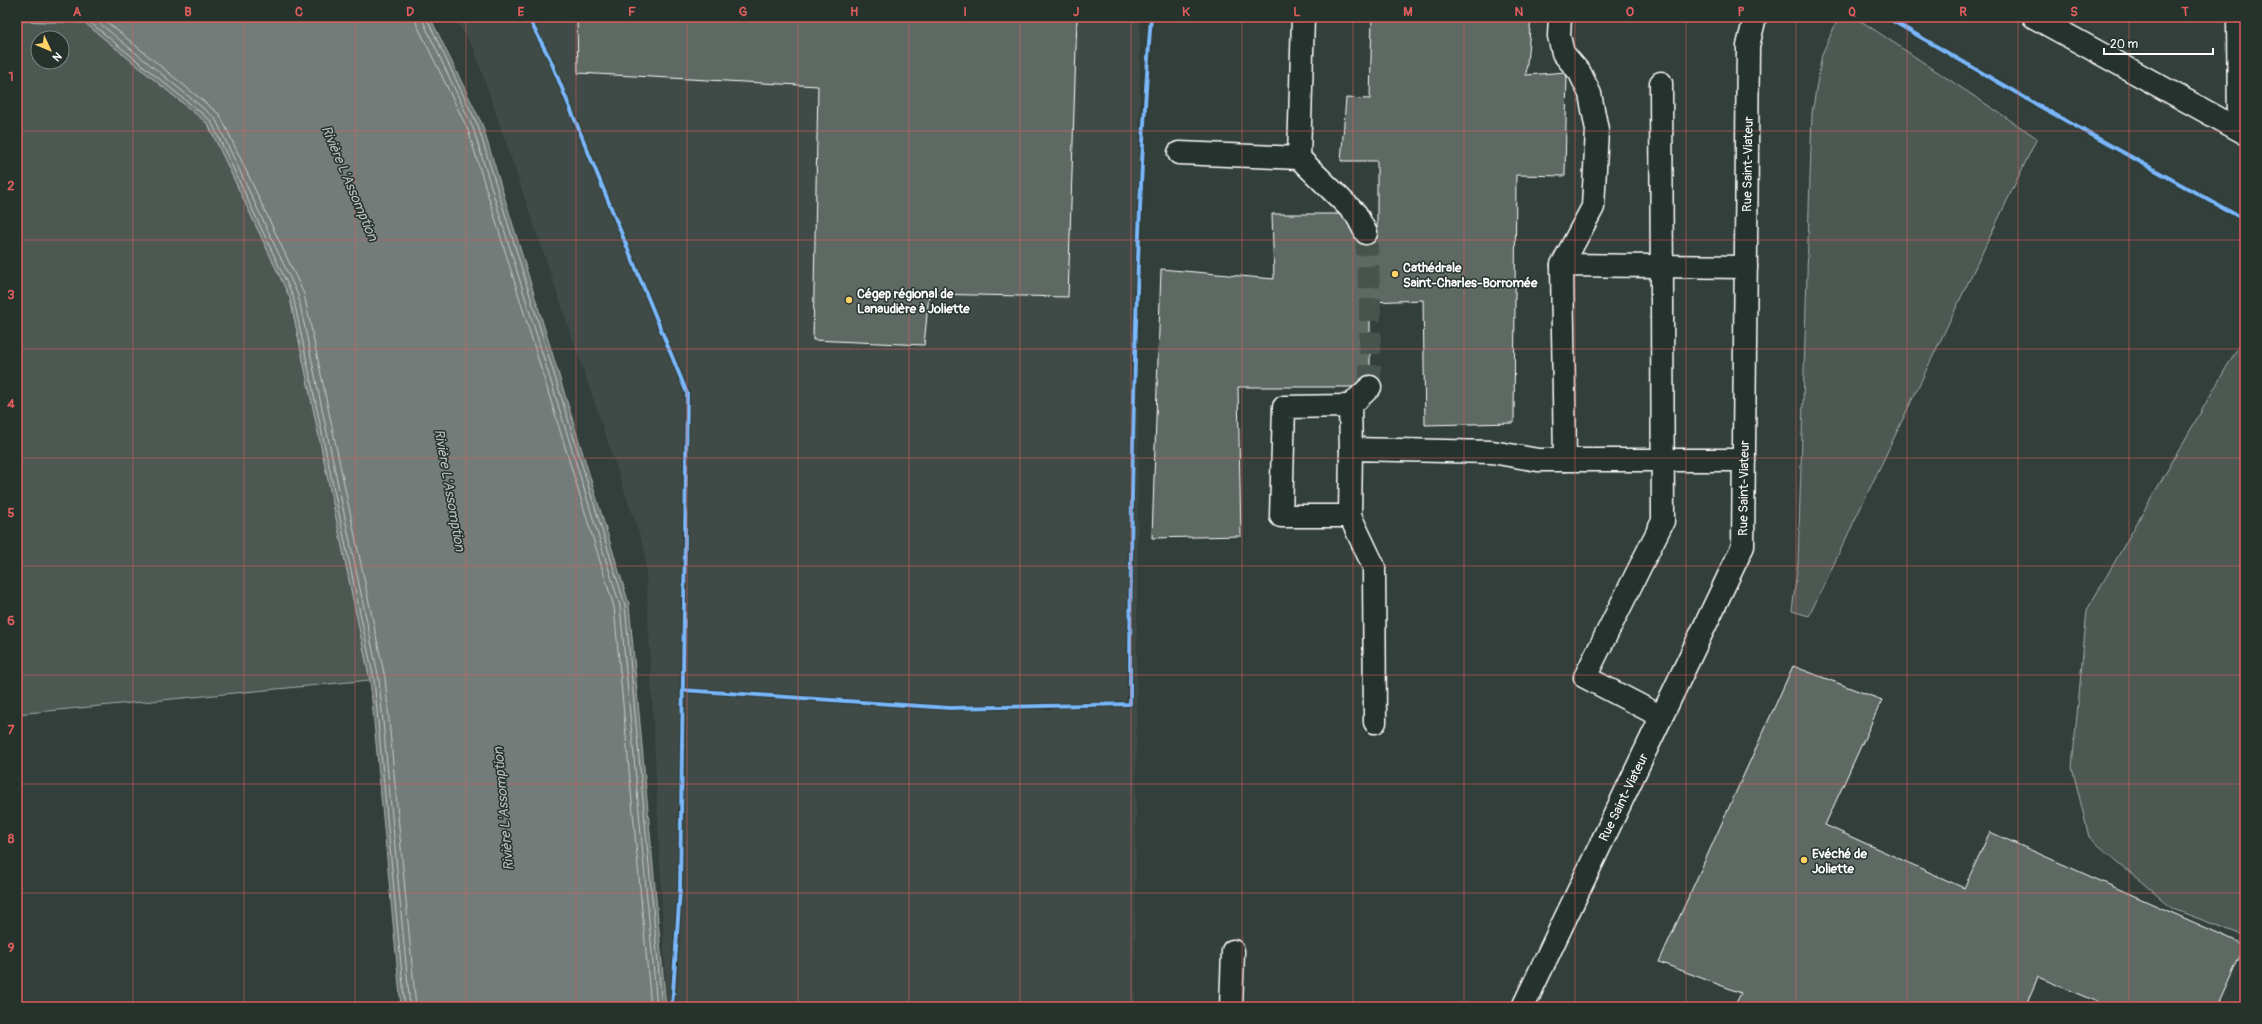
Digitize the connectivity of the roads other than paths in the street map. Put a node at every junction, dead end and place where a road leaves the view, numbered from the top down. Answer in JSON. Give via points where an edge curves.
{"nodes":[{"id":1,"x":1303,"y":17,"type":"edge"},
{"id":2,"x":1560,"y":17,"type":"edge"},
{"id":3,"x":1755,"y":17,"type":"edge"},
{"id":4,"x":2034,"y":17,"type":"edge"},
{"id":5,"x":2238,"y":17,"type":"edge"},
{"id":6,"x":1661,"y":83,"type":"dead end"},
{"id":7,"x":2242,"y":131,"type":"edge"},
{"id":8,"x":1179,"y":154,"type":"dead end"},
{"id":9,"x":1299,"y":158,"type":"junction"},
{"id":10,"x":1366,"y":233,"type":"tunnel mouth"},
{"id":11,"x":1562,"y":265,"type":"junction"},
{"id":12,"x":1663,"y":266,"type":"junction"},
{"id":13,"x":1746,"y":267,"type":"junction"},
{"id":14,"x":1370,"y":387,"type":"dead end"},
{"id":15,"x":1350,"y":406,"type":"junction"},
{"id":16,"x":1351,"y":449,"type":"junction"},
{"id":17,"x":1565,"y":460,"type":"junction"},
{"id":18,"x":1663,"y":460,"type":"junction"},
{"id":19,"x":1744,"y":460,"type":"junction"},
{"id":20,"x":1350,"y":516,"type":"junction"},
{"id":21,"x":1662,"y":718,"type":"junction"},
{"id":22,"x":1375,"y":722,"type":"dead end"},
{"id":23,"x":1233,"y":951,"type":"dead end"},
{"id":24,"x":1231,"y":1007,"type":"edge"},
{"id":25,"x":1524,"y":1007,"type":"edge"}],
"edges":[{"from":1,"to":9,"type":"street"},
{"from":2,"to":11,"type":"street","via":[[1559,36],[1563,53],[1580,74],[1590,94],[1597,130],[1593,207]]},
{"from":3,"to":13,"type":"street","name":"Rue Saint-Viateur","via":[[1748,46]]},
{"from":4,"to":7,"type":"street"},
{"from":5,"to":7,"type":"street"},
{"from":6,"to":12,"type":"street"},
{"from":8,"to":9,"type":"street"},
{"from":9,"to":10,"type":"street","via":[[1356,214]]},
{"from":11,"to":12,"type":"street"},
{"from":11,"to":17,"type":"street"},
{"from":12,"to":13,"type":"street"},
{"from":12,"to":18,"type":"street"},
{"from":13,"to":19,"type":"street","name":"Rue Saint-Viateur"},
{"from":14,"to":15,"type":"street"},
{"from":15,"to":16,"type":"street"},
{"from":15,"to":20,"type":"street","via":[[1284,407],[1281,516]]},
{"from":16,"to":17,"type":"street","via":[[1492,452],[1538,460]]},
{"from":16,"to":20,"type":"street"},
{"from":17,"to":18,"type":"street"},
{"from":18,"to":19,"type":"street"},
{"from":18,"to":21,"type":"street","via":[[1663,521],[1585,677]]},
{"from":19,"to":21,"type":"street","name":"Rue Saint-Viateur","via":[[1743,546]]},
{"from":20,"to":22,"type":"street","via":[[1374,567]]},
{"from":21,"to":25,"type":"street","name":"Rue Saint-Viateur"},
{"from":23,"to":24,"type":"street"}]}
